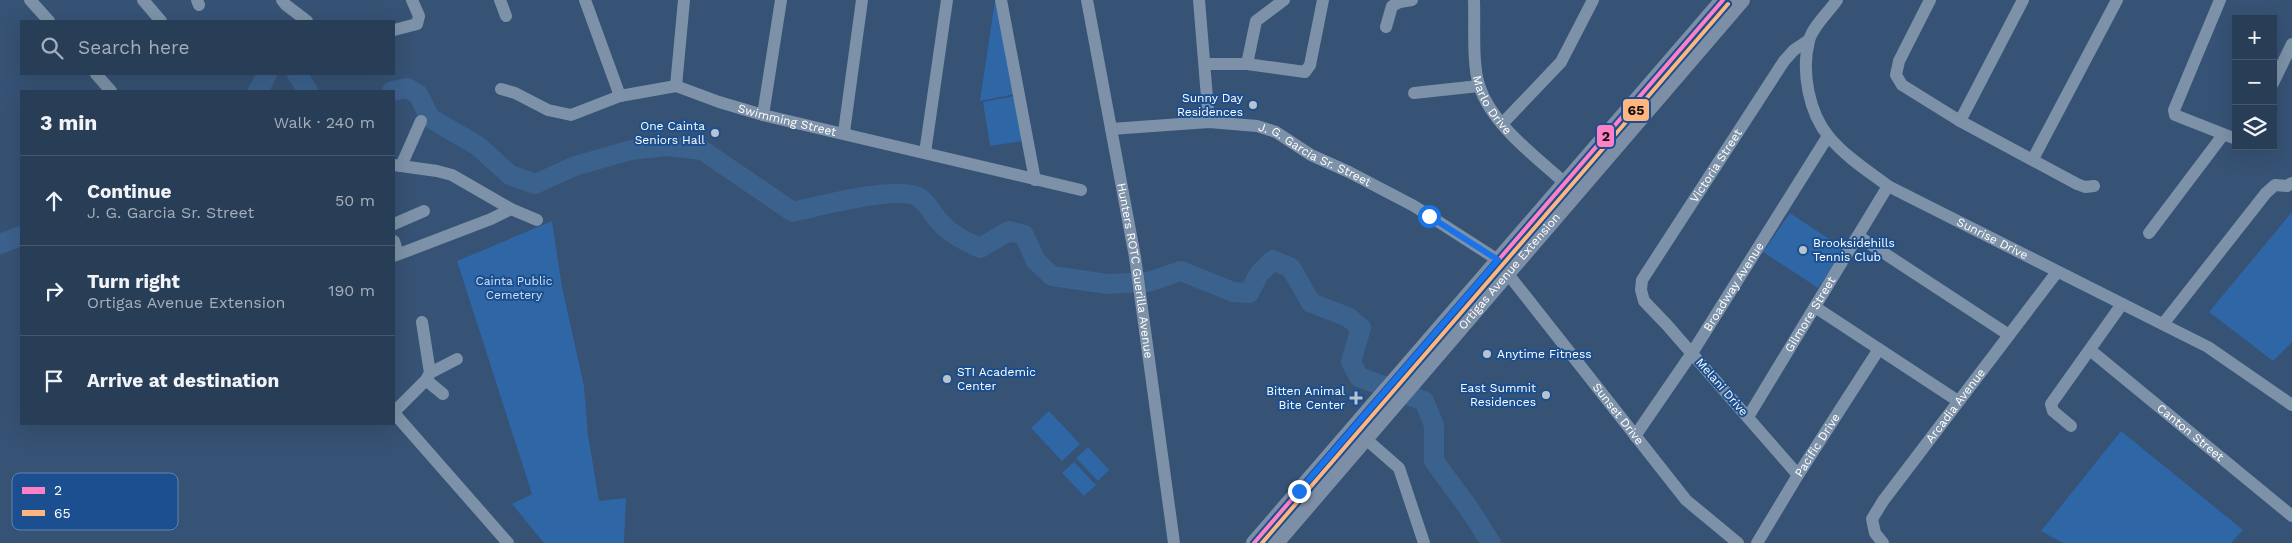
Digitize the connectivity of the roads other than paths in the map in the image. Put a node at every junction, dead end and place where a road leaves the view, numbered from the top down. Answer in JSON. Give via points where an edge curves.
{"nodes":[{"id":1,"x":30,"y":0,"type":"edge"},
{"id":2,"x":142,"y":0,"type":"edge"},
{"id":3,"x":282,"y":0,"type":"edge"},
{"id":4,"x":412,"y":0,"type":"edge"},
{"id":5,"x":500,"y":0,"type":"edge"},
{"id":6,"x":585,"y":0,"type":"edge"},
{"id":7,"x":684,"y":0,"type":"edge"},
{"id":8,"x":781,"y":0,"type":"edge"},
{"id":9,"x":862,"y":0,"type":"edge"},
{"id":10,"x":947,"y":0,"type":"edge"},
{"id":11,"x":1000,"y":0,"type":"edge"},
{"id":12,"x":1087,"y":0,"type":"edge"},
{"id":13,"x":1199,"y":0,"type":"edge"},
{"id":14,"x":1284,"y":0,"type":"edge"},
{"id":15,"x":1323,"y":0,"type":"edge"},
{"id":16,"x":1412,"y":0,"type":"edge"},
{"id":17,"x":1474,"y":0,"type":"edge"},
{"id":18,"x":1593,"y":0,"type":"edge"},
{"id":19,"x":1723,"y":0,"type":"edge"},
{"id":20,"x":1742,"y":0,"type":"edge"},
{"id":21,"x":1837,"y":0,"type":"edge"},
{"id":22,"x":1930,"y":0,"type":"edge"},
{"id":23,"x":2023,"y":0,"type":"edge"},
{"id":24,"x":2116,"y":0,"type":"edge"},
{"id":25,"x":2220,"y":0,"type":"edge"},
{"id":26,"x":506,"y":16,"type":"dead end"},
{"id":27,"x":48,"y":20,"type":"edge"},
{"id":28,"x":160,"y":20,"type":"edge"},
{"id":29,"x":307,"y":20,"type":"edge"},
{"id":30,"x":1386,"y":27,"type":"dead end"},
{"id":31,"x":395,"y":30,"type":"edge"},
{"id":32,"x":1809,"y":40,"type":"junction"},
{"id":33,"x":2292,"y":44,"type":"edge"},
{"id":34,"x":1205,"y":64,"type":"junction"},
{"id":35,"x":1247,"y":64,"type":"junction"},
{"id":36,"x":97,"y":75,"type":"edge"},
{"id":37,"x":2277,"y":75,"type":"edge"},
{"id":38,"x":676,"y":86,"type":"junction"},
{"id":39,"x":1479,"y":86,"type":"junction"},
{"id":40,"x":501,"y":89,"type":"dead end"},
{"id":41,"x":110,"y":90,"type":"edge"},
{"id":42,"x":1414,"y":93,"type":"dead end"},
{"id":43,"x":1654,"y":93,"type":"junction"},
{"id":44,"x":620,"y":96,"type":"junction"},
{"id":45,"x":764,"y":114,"type":"junction"},
{"id":46,"x":421,"y":121,"type":"dead end"},
{"id":47,"x":1960,"y":121,"type":"junction"},
{"id":48,"x":1208,"y":122,"type":"junction"},
{"id":49,"x":1502,"y":124,"type":"junction"},
{"id":50,"x":1111,"y":129,"type":"junction"},
{"id":51,"x":844,"y":132,"type":"junction"},
{"id":52,"x":2223,"y":134,"type":"junction"},
{"id":53,"x":1828,"y":136,"type":"junction"},
{"id":54,"x":2232,"y":137,"type":"edge"},
{"id":55,"x":925,"y":153,"type":"junction"},
{"id":56,"x":2032,"y":159,"type":"junction"},
{"id":57,"x":397,"y":165,"type":"edge"},
{"id":58,"x":1035,"y":180,"type":"junction"},
{"id":59,"x":1565,"y":183,"type":"junction"},
{"id":60,"x":2292,"y":183,"type":"edge"},
{"id":61,"x":1888,"y":186,"type":"junction"},
{"id":62,"x":2094,"y":186,"type":"dead end"},
{"id":63,"x":1080,"y":190,"type":"dead end"},
{"id":64,"x":511,"y":209,"type":"junction"},
{"id":65,"x":424,"y":211,"type":"dead end"},
{"id":66,"x":537,"y":220,"type":"dead end"},
{"id":67,"x":395,"y":224,"type":"edge"},
{"id":68,"x":2148,"y":233,"type":"dead end"},
{"id":69,"x":1858,"y":236,"type":"junction"},
{"id":70,"x":395,"y":250,"type":"edge"},
{"id":71,"x":1498,"y":260,"type":"junction"},
{"id":72,"x":2057,"y":272,"type":"junction"},
{"id":73,"x":1508,"y":274,"type":"junction"},
{"id":74,"x":1644,"y":301,"type":"joint"},
{"id":75,"x":2122,"y":304,"type":"junction"},
{"id":76,"x":1815,"y":307,"type":"junction"},
{"id":77,"x":422,"y":322,"type":"dead end"},
{"id":78,"x":2163,"y":324,"type":"junction"},
{"id":79,"x":2009,"y":336,"type":"junction"},
{"id":80,"x":1879,"y":349,"type":"junction"},
{"id":81,"x":2090,"y":350,"type":"junction"},
{"id":82,"x":1692,"y":353,"type":"junction"},
{"id":83,"x":457,"y":359,"type":"dead end"},
{"id":84,"x":428,"y":376,"type":"junction"},
{"id":85,"x":443,"y":394,"type":"dead end"},
{"id":86,"x":1958,"y":401,"type":"junction"},
{"id":87,"x":2292,"y":405,"type":"edge"},
{"id":88,"x":395,"y":412,"type":"edge"},
{"id":89,"x":395,"y":414,"type":"edge"},
{"id":90,"x":1748,"y":417,"type":"junction"},
{"id":91,"x":2071,"y":426,"type":"dead end"},
{"id":92,"x":1354,"y":428,"type":"junction"},
{"id":93,"x":1635,"y":436,"type":"junction"},
{"id":94,"x":1366,"y":439,"type":"junction"},
{"id":95,"x":1798,"y":475,"type":"junction"},
{"id":96,"x":2292,"y":516,"type":"edge"},
{"id":97,"x":1421,"y":542,"type":"edge"},
{"id":98,"x":508,"y":543,"type":"edge"},
{"id":99,"x":1174,"y":543,"type":"edge"},
{"id":100,"x":1254,"y":543,"type":"edge"},
{"id":101,"x":1276,"y":543,"type":"edge"},
{"id":102,"x":1738,"y":543,"type":"edge"},
{"id":103,"x":1757,"y":543,"type":"edge"},
{"id":104,"x":1883,"y":543,"type":"edge"}],
"edges":[{"from":1,"to":27,"type":"street"},
{"from":2,"to":28,"type":"street"},
{"from":3,"to":29,"type":"street"},
{"from":4,"to":31,"type":"street","via":[[419,16],[417,24]]},
{"from":5,"to":26,"type":"street"},
{"from":6,"to":44,"type":"street"},
{"from":7,"to":38,"type":"street"},
{"from":8,"to":45,"type":"street"},
{"from":9,"to":51,"type":"street"},
{"from":10,"to":55,"type":"street"},
{"from":11,"to":58,"type":"street"},
{"from":12,"to":50,"type":"street","name":"Hunters ROTC Guerilla Avenue"},
{"from":13,"to":34,"type":"street"},
{"from":14,"to":35,"type":"street","via":[[1256,21]]},
{"from":15,"to":35,"type":"street","via":[[1310,65],[1305,72]]},
{"from":16,"to":30,"type":"street","via":[[1392,6]]},
{"from":17,"to":39,"type":"street","name":"Marlo Drive"},
{"from":18,"to":49,"type":"street","via":[[1561,62]]},
{"from":19,"to":43,"type":"main road","name":"Ortigas Avenue Extension"},
{"from":20,"to":43,"type":"main road","name":"Ortigas Avenue Extension"},
{"from":21,"to":32,"type":"street"},
{"from":22,"to":47,"type":"street","via":[[1899,61],[1896,75],[1902,86]]},
{"from":23,"to":47,"type":"street"},
{"from":24,"to":56,"type":"street"},
{"from":25,"to":52,"type":"street","via":[[2175,104],[2175,115]]},
{"from":32,"to":53,"type":"street","name":"Sunrise Drive","via":[[1807,84],[1814,110]]},
{"from":32,"to":74,"type":"street","name":"Victoria Street","via":[[1784,61],[1642,280]]},
{"from":33,"to":37,"type":"street"},
{"from":34,"to":35,"type":"street"},
{"from":34,"to":48,"type":"street"},
{"from":36,"to":41,"type":"street"},
{"from":38,"to":44,"type":"street"},
{"from":38,"to":45,"type":"street","name":"Swimming Street"},
{"from":39,"to":42,"type":"street"},
{"from":39,"to":49,"type":"street","name":"Marlo Drive","via":[[1490,110]]},
{"from":40,"to":44,"type":"street","via":[[548,110],[571,115]]},
{"from":43,"to":59,"type":"main road","name":"Ortigas Avenue Extension"},
{"from":43,"to":73,"type":"main road","name":"Ortigas Avenue Extension"},
{"from":45,"to":51,"type":"street","name":"Swimming Street"},
{"from":46,"to":57,"type":"street"},
{"from":47,"to":56,"type":"street"},
{"from":48,"to":50,"type":"street","name":"J. G. Garcia Sr. Street"},
{"from":48,"to":71,"type":"street","name":"J. G. Garcia Sr. Street","via":[[1258,126],[1276,132],[1310,155],[1414,206]]},
{"from":49,"to":59,"type":"street","name":"Marlo Drive"},
{"from":50,"to":99,"type":"street","name":"Hunters ROTC Guerilla Avenue","via":[[1135,257]]},
{"from":51,"to":55,"type":"street","name":"Swimming Street"},
{"from":52,"to":54,"type":"street"},
{"from":52,"to":68,"type":"street"},
{"from":53,"to":61,"type":"street","name":"Sunrise Drive","via":[[1856,164]]},
{"from":53,"to":82,"type":"street","name":"Broadway Avenue"},
{"from":55,"to":58,"type":"street","name":"Swimming Street"},
{"from":56,"to":62,"type":"street","via":[[2085,187]]},
{"from":57,"to":64,"type":"street","via":[[452,175]]},
{"from":58,"to":63,"type":"street","name":"Swimming Street"},
{"from":59,"to":71,"type":"main road","name":"Ortigas Avenue Extension"},
{"from":60,"to":78,"type":"street","via":[[2275,185],[2266,193]]},
{"from":61,"to":69,"type":"street","name":"Gilmore Street"},
{"from":61,"to":72,"type":"street","name":"Sunrise Drive"},
{"from":64,"to":66,"type":"street"},
{"from":64,"to":70,"type":"street","via":[[491,219]]},
{"from":65,"to":67,"type":"street"},
{"from":69,"to":76,"type":"street","name":"Gilmore Street"},
{"from":69,"to":79,"type":"street"},
{"from":71,"to":92,"type":"main road","name":"Ortigas Avenue Extension"},
{"from":72,"to":75,"type":"street","name":"Sunrise Drive"},
{"from":72,"to":79,"type":"street","name":"Arcadia Avenue"},
{"from":73,"to":93,"type":"street","name":"Sunset Drive"},
{"from":73,"to":94,"type":"main road","name":"Ortigas Avenue Extension"},
{"from":74,"to":82,"type":"street","name":"Melani Drive"},
{"from":75,"to":78,"type":"street","name":"Sunrise Drive"},
{"from":75,"to":81,"type":"street"},
{"from":76,"to":80,"type":"street"},
{"from":76,"to":90,"type":"street","name":"Gilmore Street"},
{"from":77,"to":84,"type":"street"},
{"from":78,"to":87,"type":"street","name":"Sunrise Drive","via":[[2208,347]]},
{"from":79,"to":86,"type":"street","name":"Arcadia Avenue"},
{"from":80,"to":86,"type":"street"},
{"from":80,"to":95,"type":"street","name":"Pacific Drive"},
{"from":81,"to":91,"type":"street","via":[[2051,404],[2053,411]]},
{"from":81,"to":96,"type":"street","name":"Canton Street"},
{"from":82,"to":90,"type":"street","name":"Melani Drive"},
{"from":82,"to":93,"type":"street","name":"Broadway Avenue"},
{"from":83,"to":84,"type":"street"},
{"from":84,"to":85,"type":"street"},
{"from":84,"to":88,"type":"street"},
{"from":86,"to":104,"type":"street","name":"Arcadia Avenue","via":[[1872,519],[1875,533]]},
{"from":89,"to":98,"type":"street"},
{"from":90,"to":95,"type":"street","name":"Melani Drive"},
{"from":92,"to":94,"type":"street"},
{"from":92,"to":100,"type":"main road","name":"Ortigas Avenue Extension"},
{"from":93,"to":102,"type":"street","name":"Sunset Drive","via":[[1686,500]]},
{"from":94,"to":97,"type":"street","via":[[1399,468]]},
{"from":94,"to":101,"type":"main road","name":"Ortigas Avenue Extension"},
{"from":95,"to":103,"type":"street","name":"Pacific Drive"}]}
